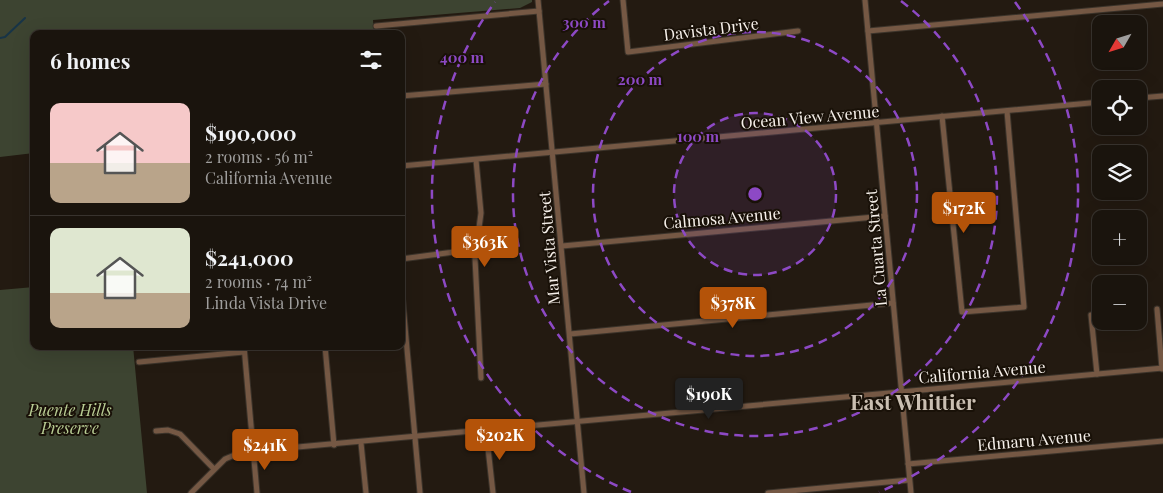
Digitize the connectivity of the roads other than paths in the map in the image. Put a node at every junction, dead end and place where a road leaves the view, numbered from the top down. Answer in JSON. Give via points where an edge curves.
{"nodes":[{"id":1,"x":538,"y":0,"type":"edge"},
{"id":2,"x":623,"y":0,"type":"edge"},
{"id":3,"x":865,"y":0,"type":"edge"},
{"id":4,"x":1163,"y":4,"type":"edge"},
{"id":5,"x":539,"y":11,"type":"junction"},
{"id":6,"x":376,"y":26,"type":"dead end"},
{"id":7,"x":798,"y":31,"type":"dead end"},
{"id":8,"x":868,"y":31,"type":"junction"},
{"id":9,"x":546,"y":84,"type":"junction"},
{"id":10,"x":405,"y":96,"type":"edge"},
{"id":11,"x":1163,"y":96,"type":"edge"},
{"id":12,"x":1147,"y":97,"type":"edge"},
{"id":13,"x":1092,"y":103,"type":"edge"},
{"id":14,"x":1007,"y":111,"type":"junction"},
{"id":15,"x":942,"y":116,"type":"junction"},
{"id":16,"x":876,"y":124,"type":"junction"},
{"id":17,"x":553,"y":152,"type":"junction"},
{"id":18,"x":476,"y":160,"type":"junction"},
{"id":19,"x":405,"y":166,"type":"edge"},
{"id":20,"x":885,"y":216,"type":"junction"},
{"id":21,"x":562,"y":246,"type":"junction"},
{"id":22,"x":477,"y":249,"type":"junction"},
{"id":23,"x":405,"y":258,"type":"edge"},
{"id":24,"x":893,"y":303,"type":"junction"},
{"id":25,"x":1157,"y":310,"type":"dead end"},
{"id":26,"x":1091,"y":315,"type":"dead end"},
{"id":27,"x":405,"y":327,"type":"edge"},
{"id":28,"x":570,"y":334,"type":"junction"},
{"id":29,"x":236,"y":350,"type":"edge"},
{"id":30,"x":244,"y":350,"type":"edge"},
{"id":31,"x":325,"y":350,"type":"edge"},
{"id":32,"x":140,"y":362,"type":"dead end"},
{"id":33,"x":1162,"y":368,"type":"edge"},
{"id":34,"x":1097,"y":374,"type":"junction"},
{"id":35,"x":481,"y":378,"type":"dead end"},
{"id":36,"x":902,"y":392,"type":"junction"},
{"id":37,"x":578,"y":422,"type":"junction"},
{"id":38,"x":486,"y":430,"type":"junction"},
{"id":39,"x":156,"y":431,"type":"dead end"},
{"id":40,"x":415,"y":438,"type":"junction"},
{"id":41,"x":1163,"y":441,"type":"edge"},
{"id":42,"x":361,"y":443,"type":"junction"},
{"id":43,"x":334,"y":445,"type":"junction"},
{"id":44,"x":253,"y":451,"type":"junction"},
{"id":45,"x":908,"y":464,"type":"junction"},
{"id":46,"x":214,"y":469,"type":"junction"},
{"id":47,"x":909,"y":480,"type":"junction"},
{"id":48,"x":192,"y":493,"type":"edge"},
{"id":49,"x":257,"y":493,"type":"edge"},
{"id":50,"x":366,"y":493,"type":"edge"},
{"id":51,"x":420,"y":493,"type":"edge"},
{"id":52,"x":493,"y":493,"type":"edge"},
{"id":53,"x":584,"y":493,"type":"edge"},
{"id":54,"x":768,"y":493,"type":"edge"},
{"id":55,"x":911,"y":493,"type":"edge"}],
"edges":[{"from":1,"to":5,"type":"street","name":"Mar Vista Street"},
{"from":2,"to":7,"type":"street","name":"Davista Drive","via":[[628,52]]},
{"from":3,"to":8,"type":"street","name":"La Cuarta Street"},
{"from":4,"to":8,"type":"street"},
{"from":5,"to":6,"type":"street"},
{"from":5,"to":9,"type":"street","name":"Mar Vista Street"},
{"from":8,"to":16,"type":"street","name":"La Cuarta Street"},
{"from":9,"to":10,"type":"street"},
{"from":9,"to":17,"type":"street","name":"Mar Vista Street"},
{"from":11,"to":12,"type":"street"},
{"from":13,"to":14,"type":"street","name":"Ocean View Avenue"},
{"from":14,"to":15,"type":"street","name":"Ocean View Avenue"},
{"from":14,"to":15,"type":"street","via":[[1024,306],[962,312]]},
{"from":15,"to":16,"type":"street","name":"Ocean View Avenue"},
{"from":16,"to":17,"type":"street","name":"Ocean View Avenue"},
{"from":16,"to":20,"type":"street","name":"La Cuarta Street"},
{"from":17,"to":18,"type":"street","name":"Ocean View Avenue"},
{"from":17,"to":21,"type":"street","name":"Mar Vista Street"},
{"from":18,"to":19,"type":"street","name":"Ocean View Avenue"},
{"from":18,"to":22,"type":"street","via":[[481,213]]},
{"from":20,"to":21,"type":"street","name":"Calmosa Avenue"},
{"from":20,"to":24,"type":"street","name":"La Cuarta Street"},
{"from":21,"to":28,"type":"street","name":"Mar Vista Street"},
{"from":22,"to":23,"type":"street"},
{"from":22,"to":35,"type":"street"},
{"from":24,"to":28,"type":"street"},
{"from":24,"to":36,"type":"street","name":"La Cuarta Street"},
{"from":25,"to":33,"type":"street"},
{"from":26,"to":34,"type":"street"},
{"from":27,"to":40,"type":"street"},
{"from":28,"to":37,"type":"street","name":"Mar Vista Street"},
{"from":29,"to":32,"type":"street"},
{"from":30,"to":44,"type":"street"},
{"from":31,"to":43,"type":"street"},
{"from":33,"to":34,"type":"street","name":"California Avenue"},
{"from":34,"to":36,"type":"street","name":"California Avenue"},
{"from":36,"to":37,"type":"street","name":"California Avenue"},
{"from":36,"to":45,"type":"street","name":"La Cuarta Street"},
{"from":37,"to":38,"type":"street","name":"California Avenue"},
{"from":37,"to":53,"type":"street","name":"Mar Vista Street"},
{"from":38,"to":40,"type":"street","name":"California Avenue"},
{"from":38,"to":52,"type":"street"},
{"from":39,"to":46,"type":"street","via":[[180,434]]},
{"from":40,"to":42,"type":"street","name":"California Avenue"},
{"from":40,"to":51,"type":"street"},
{"from":41,"to":45,"type":"street","name":"Edmaru Avenue"},
{"from":42,"to":43,"type":"street","name":"California Avenue"},
{"from":42,"to":50,"type":"street"},
{"from":43,"to":44,"type":"street","name":"California Avenue"},
{"from":44,"to":46,"type":"street","name":"California Avenue","via":[[230,456]]},
{"from":44,"to":49,"type":"street"},
{"from":45,"to":47,"type":"street","name":"La Cuarta Street"},
{"from":46,"to":48,"type":"street","name":"California Avenue"},
{"from":47,"to":54,"type":"street"},
{"from":47,"to":55,"type":"street","name":"La Cuarta Street"}]}
